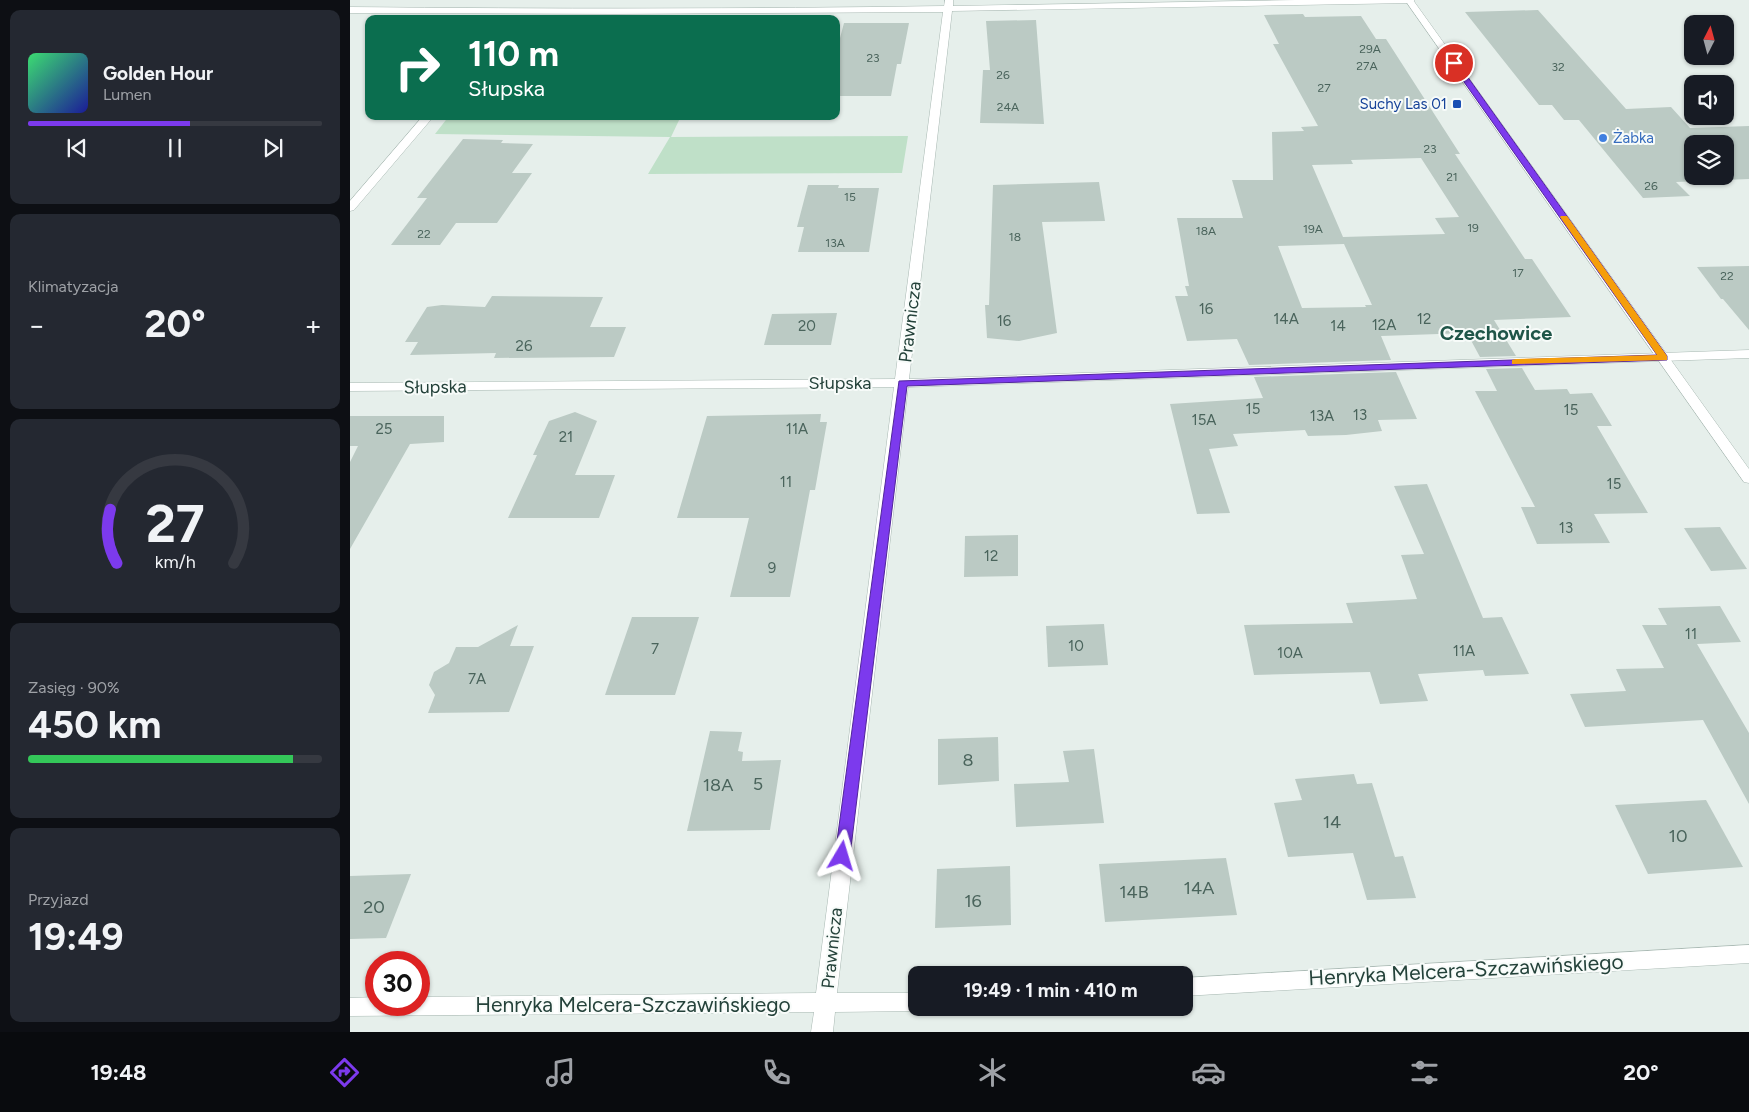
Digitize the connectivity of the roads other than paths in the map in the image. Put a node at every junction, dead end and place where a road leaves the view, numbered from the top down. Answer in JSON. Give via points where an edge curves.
{"nodes":[{"id":1,"x":530,"y":0,"type":"edge"},
{"id":2,"x":1410,"y":0,"type":"edge"},
{"id":3,"x":949,"y":5,"type":"edge"},
{"id":4,"x":350,"y":10,"type":"edge"},
{"id":5,"x":488,"y":15,"type":"edge"},
{"id":6,"x":516,"y":15,"type":"edge"},
{"id":7,"x":554,"y":15,"type":"edge"},
{"id":8,"x":426,"y":120,"type":"edge"},
{"id":9,"x":350,"y":208,"type":"edge"},
{"id":10,"x":1749,"y":354,"type":"edge"},
{"id":11,"x":1664,"y":358,"type":"junction"},
{"id":12,"x":902,"y":383,"type":"junction"},
{"id":13,"x":350,"y":387,"type":"edge"},
{"id":14,"x":1749,"y":479,"type":"edge"},
{"id":15,"x":1749,"y":954,"type":"edge"},
{"id":16,"x":1193,"y":986,"type":"edge"},
{"id":17,"x":908,"y":1002,"type":"edge"},
{"id":18,"x":825,"y":1004,"type":"junction"},
{"id":19,"x":350,"y":1007,"type":"edge"},
{"id":20,"x":822,"y":1032,"type":"edge"}],
"edges":[{"from":1,"to":6,"type":"street"},
{"from":2,"to":3,"type":"street"},
{"from":2,"to":11,"type":"street"},
{"from":3,"to":7,"type":"street"},
{"from":3,"to":12,"type":"street","name":"Prawnicza"},
{"from":4,"to":5,"type":"street"},
{"from":8,"to":9,"type":"street"},
{"from":10,"to":11,"type":"street","name":"Słupska"},
{"from":11,"to":12,"type":"street","name":"Słupska"},
{"from":11,"to":14,"type":"street"},
{"from":12,"to":13,"type":"street","name":"Słupska"},
{"from":12,"to":18,"type":"street","name":"Prawnicza"},
{"from":15,"to":16,"type":"street","name":"Henryka Melcera-Szczawińskiego"},
{"from":17,"to":18,"type":"street","name":"Henryka Melcera-Szczawińskiego"},
{"from":18,"to":19,"type":"street","name":"Henryka Melcera-Szczawińskiego"},
{"from":18,"to":20,"type":"street","name":"Prawnicza"}]}
